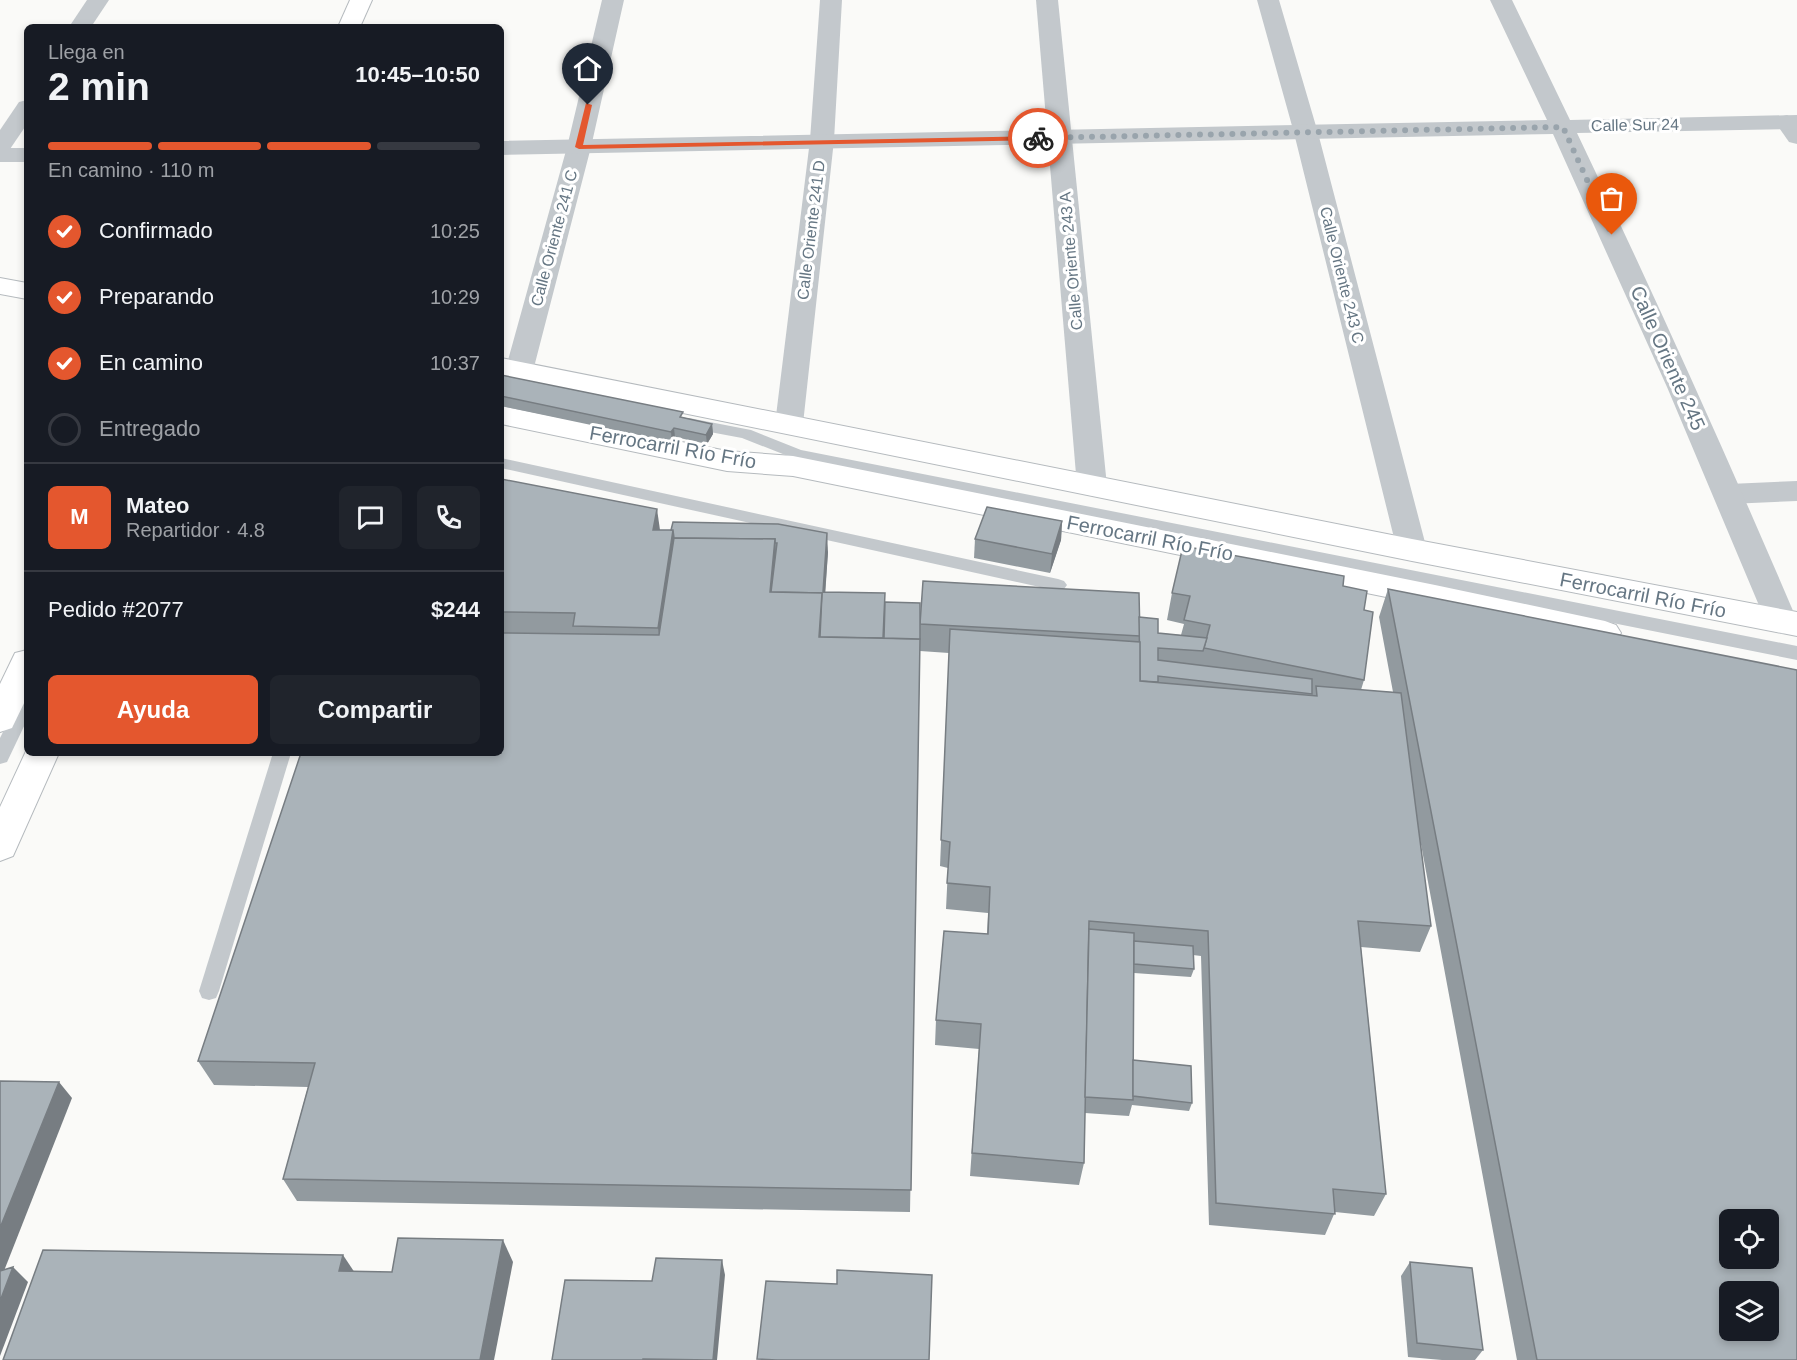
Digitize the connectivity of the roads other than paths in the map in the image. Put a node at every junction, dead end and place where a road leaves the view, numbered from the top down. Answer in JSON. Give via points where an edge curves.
{"nodes":[{"id":1,"x":98,"y":0,"type":"edge"},
{"id":2,"x":361,"y":0,"type":"edge"},
{"id":3,"x":613,"y":0,"type":"edge"},
{"id":4,"x":831,"y":0,"type":"edge"},
{"id":5,"x":1047,"y":0,"type":"edge"},
{"id":6,"x":1268,"y":0,"type":"edge"},
{"id":7,"x":1502,"y":0,"type":"edge"},
{"id":8,"x":82,"y":24,"type":"edge"},
{"id":9,"x":350,"y":24,"type":"edge"},
{"id":10,"x":24,"y":111,"type":"edge"},
{"id":11,"x":1563,"y":127,"type":"junction"},
{"id":12,"x":1794,"y":127,"type":"edge"},
{"id":13,"x":1306,"y":132,"type":"junction"},
{"id":14,"x":1060,"y":137,"type":"junction"},
{"id":15,"x":822,"y":141,"type":"junction"},
{"id":16,"x":0,"y":147,"type":"edge"},
{"id":17,"x":579,"y":147,"type":"junction"},
{"id":18,"x":504,"y":148,"type":"edge"},
{"id":19,"x":0,"y":155,"type":"edge"},
{"id":20,"x":24,"y":155,"type":"edge"},
{"id":21,"x":0,"y":286,"type":"edge"},
{"id":22,"x":24,"y":290,"type":"edge"},
{"id":23,"x":510,"y":369,"type":"edge"},
{"id":24,"x":504,"y":416,"type":"edge"},
{"id":25,"x":675,"y":420,"type":"edge"},
{"id":26,"x":789,"y":423,"type":"junction"},
{"id":27,"x":504,"y":464,"type":"edge"},
{"id":28,"x":1092,"y":486,"type":"junction"},
{"id":29,"x":1797,"y":491,"type":"edge"},
{"id":30,"x":1729,"y":494,"type":"junction"},
{"id":31,"x":1412,"y":550,"type":"junction"},
{"id":32,"x":1058,"y":585,"type":"dead end"},
{"id":33,"x":1790,"y":623,"type":"edge"},
{"id":34,"x":1797,"y":653,"type":"edge"},
{"id":35,"x":24,"y":669,"type":"edge"},
{"id":36,"x":1797,"y":675,"type":"edge"},
{"id":37,"x":8,"y":709,"type":"edge"},
{"id":38,"x":41,"y":756,"type":"edge"},
{"id":39,"x":281,"y":756,"type":"edge"},
{"id":40,"x":0,"y":757,"type":"edge"},
{"id":41,"x":0,"y":846,"type":"edge"},
{"id":42,"x":209,"y":991,"type":"dead end"}],
"edges":[{"from":1,"to":8,"type":"street"},
{"from":2,"to":9,"type":"main road"},
{"from":3,"to":17,"type":"street","name":"Calle Oriente 241 C"},
{"from":4,"to":15,"type":"street","name":"Calle Oriente 241 D"},
{"from":5,"to":14,"type":"street","name":"Calle Oriente 243 A"},
{"from":6,"to":13,"type":"street","name":"Calle Oriente 243 C"},
{"from":7,"to":11,"type":"street","name":"Calle Oriente 245"},
{"from":10,"to":16,"type":"street"},
{"from":11,"to":12,"type":"street","name":"Calle Sur 24"},
{"from":11,"to":13,"type":"street","name":"Calle Sur 24"},
{"from":11,"to":30,"type":"street","name":"Calle Oriente 245"},
{"from":13,"to":14,"type":"street","name":"Calle Sur 24"},
{"from":13,"to":31,"type":"street","name":"Calle Oriente 243 C"},
{"from":14,"to":15,"type":"street","name":"Calle Sur 24"},
{"from":14,"to":28,"type":"street","name":"Calle Oriente 243 A"},
{"from":15,"to":17,"type":"street","name":"Calle Sur 24"},
{"from":15,"to":26,"type":"street","name":"Calle Oriente 241 D"},
{"from":17,"to":18,"type":"street","name":"Calle Sur 24"},
{"from":17,"to":23,"type":"street","name":"Calle Oriente 241 C"},
{"from":19,"to":20,"type":"street"},
{"from":21,"to":22,"type":"main road"},
{"from":23,"to":26,"type":"main road","name":"Ferrocarril Río Frío"},
{"from":24,"to":36,"type":"main road","name":"Ferrocarril Río Frío","via":[[727,461],[793,466],[1435,596]]},
{"from":25,"to":34,"type":"lane","via":[[745,434],[798,455]]},
{"from":26,"to":28,"type":"main road","name":"Ferrocarril Río Frío"},
{"from":27,"to":32,"type":"lane"},
{"from":28,"to":31,"type":"main road","name":"Ferrocarril Río Frío"},
{"from":29,"to":30,"type":"street"},
{"from":30,"to":33,"type":"street","name":"Calle Oriente 245"},
{"from":31,"to":33,"type":"main road","name":"Ferrocarril Río Frío"},
{"from":35,"to":37,"type":"main road"},
{"from":37,"to":40,"type":"lane"},
{"from":38,"to":41,"type":"main road"},
{"from":39,"to":42,"type":"lane"}]}
